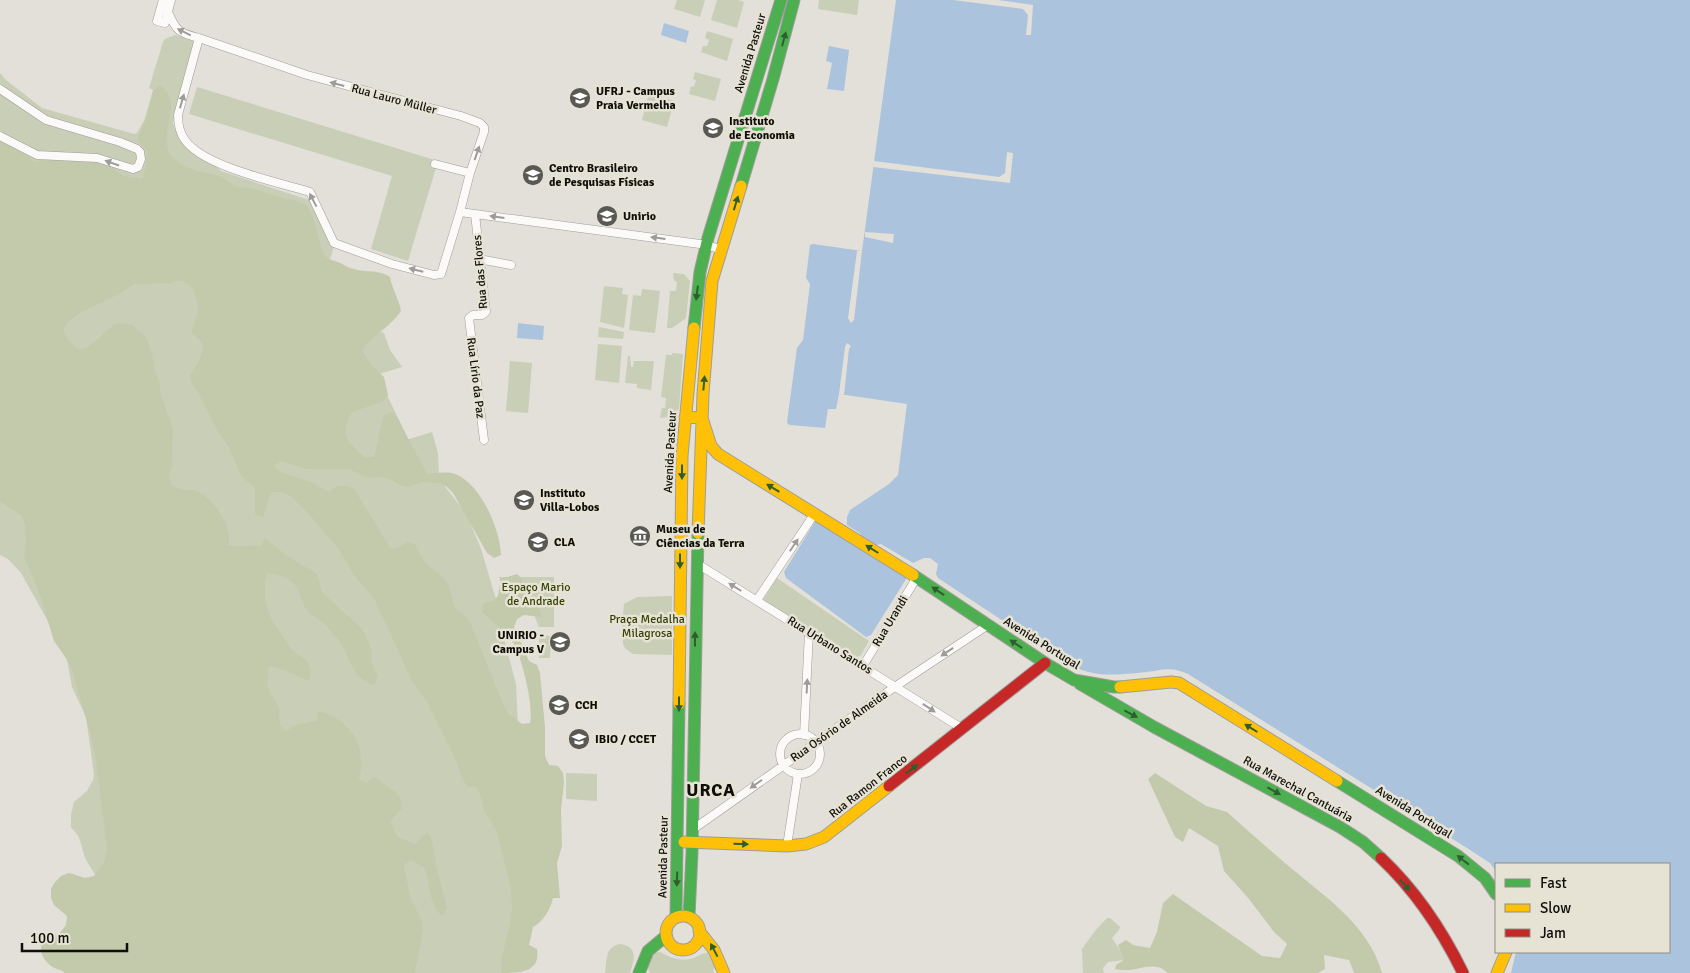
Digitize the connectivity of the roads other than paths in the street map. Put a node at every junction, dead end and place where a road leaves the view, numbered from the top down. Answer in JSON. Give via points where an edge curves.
{"nodes":[{"id":1,"x":163,"y":0,"type":"edge"},
{"id":2,"x":172,"y":0,"type":"edge"},
{"id":3,"x":781,"y":0,"type":"edge"},
{"id":4,"x":794,"y":0,"type":"edge"},
{"id":5,"x":168,"y":12,"type":"junction"},
{"id":6,"x":199,"y":38,"type":"junction"},
{"id":7,"x":757,"y":75,"type":"junction"},
{"id":8,"x":773,"y":79,"type":"junction"},
{"id":9,"x":0,"y":89,"type":"edge"},
{"id":10,"x":0,"y":136,"type":"edge"},
{"id":11,"x":435,"y":164,"type":"dead end"},
{"id":12,"x":470,"y":173,"type":"junction"},
{"id":13,"x":460,"y":212,"type":"junction"},
{"id":14,"x":475,"y":214,"type":"junction"},
{"id":15,"x":706,"y":245,"type":"junction"},
{"id":16,"x":721,"y":249,"type":"junction"},
{"id":17,"x":479,"y":259,"type":"junction"},
{"id":18,"x":512,"y":265,"type":"dead end"},
{"id":19,"x":470,"y":316,"type":"joint"},
{"id":20,"x":685,"y":417,"type":"junction"},
{"id":21,"x":702,"y":418,"type":"junction"},
{"id":22,"x":484,"y":440,"type":"dead end"},
{"id":23,"x":683,"y":447,"type":"junction"},
{"id":24,"x":700,"y":449,"type":"junction"},
{"id":25,"x":817,"y":515,"type":"junction"},
{"id":26,"x":696,"y":563,"type":"junction"},
{"id":27,"x":915,"y":576,"type":"junction"},
{"id":28,"x":757,"y":600,"type":"junction"},
{"id":29,"x":988,"y":625,"type":"junction"},
{"id":30,"x":809,"y":632,"type":"junction"},
{"id":31,"x":1045,"y":663,"type":"junction"},
{"id":32,"x":863,"y":666,"type":"junction"},
{"id":33,"x":1074,"y":680,"type":"junction"},
{"id":34,"x":896,"y":686,"type":"junction"},
{"id":35,"x":1114,"y":687,"type":"junction"},
{"id":36,"x":1107,"y":701,"type":"junction"},
{"id":37,"x":963,"y":729,"type":"junction"},
{"id":38,"x":804,"y":735,"type":"junction"},
{"id":39,"x":816,"y":743,"type":"junction"},
{"id":40,"x":693,"y":751,"type":"junction"},
{"id":41,"x":678,"y":752,"type":"junction"},
{"id":42,"x":784,"y":765,"type":"junction"},
{"id":43,"x":798,"y":774,"type":"junction"},
{"id":44,"x":692,"y":830,"type":"junction"},
{"id":45,"x":678,"y":842,"type":"junction"},
{"id":46,"x":692,"y":842,"type":"junction"},
{"id":47,"x":787,"y":846,"type":"junction"},
{"id":48,"x":1495,"y":893,"type":"edge"},
{"id":49,"x":676,"y":917,"type":"junction"},
{"id":50,"x":689,"y":917,"type":"junction"},
{"id":51,"x":700,"y":931,"type":"junction"},
{"id":52,"x":666,"y":936,"type":"junction"},
{"id":53,"x":1506,"y":953,"type":"edge"},
{"id":54,"x":639,"y":973,"type":"edge"},
{"id":55,"x":724,"y":973,"type":"edge"},
{"id":56,"x":1463,"y":973,"type":"edge"},
{"id":57,"x":1497,"y":973,"type":"edge"}],
"edges":[{"from":1,"to":5,"type":"street","via":[[161,22]]},
{"from":2,"to":5,"type":"street"},
{"from":3,"to":7,"type":"street","name":"Avenida Pasteur"},
{"from":8,"to":4,"type":"street","one_way":true},
{"from":6,"to":5,"type":"street","name":"Rua Lauro Müller","one_way":true,"via":[[178,31]]},
{"from":12,"to":6,"type":"street","name":"Rua Lauro Müller","one_way":true,"via":[[484,132],[480,123],[307,76]]},
{"from":13,"to":6,"type":"street","name":"Rua Lauro Müller","one_way":true,"via":[[441,274],[392,264],[334,243],[310,192],[216,164],[185,140],[178,126],[178,114]]},
{"from":7,"to":8,"type":"street"},
{"from":7,"to":15,"type":"street","name":"Avenida Pasteur"},
{"from":16,"to":8,"type":"street","one_way":true},
{"from":9,"to":10,"type":"street","one_way":true,"via":[[46,120],[120,142],[140,152],[141,159],[135,169],[129,169],[97,158],[37,155]]},
{"from":11,"to":12,"type":"street"},
{"from":12,"to":13,"type":"street","name":"Rua Lauro Müller"},
{"from":13,"to":14,"type":"street"},
{"from":15,"to":14,"type":"street","one_way":true},
{"from":14,"to":17,"type":"street","name":"Rua das Flores"},
{"from":15,"to":16,"type":"street"},
{"from":15,"to":20,"type":"street","name":"Avenida Pasteur","one_way":true,"via":[[700,272]]},
{"from":21,"to":16,"type":"street","one_way":true,"via":[[712,281]]},
{"from":17,"to":18,"type":"street"},
{"from":17,"to":19,"type":"street","name":"Rua das Flores","via":[[486,312],[482,316]]},
{"from":19,"to":22,"type":"street","name":"Rua Lírio da Paz"},
{"from":20,"to":21,"type":"street"},
{"from":20,"to":23,"type":"street","name":"Avenida Pasteur"},
{"from":21,"to":24,"type":"street"},
{"from":25,"to":21,"type":"street","name":"Avenida Portugal","one_way":true,"via":[[718,454],[711,446]]},
{"from":23,"to":24,"type":"street"},
{"from":23,"to":41,"type":"street","name":"Avenida Pasteur","one_way":true},
{"from":24,"to":26,"type":"street"},
{"from":27,"to":25,"type":"street","name":"Avenida Portugal","one_way":true},
{"from":28,"to":25,"type":"street","one_way":true},
{"from":28,"to":26,"type":"street","name":"Rua Urbano Santos","one_way":true},
{"from":40,"to":26,"type":"street","one_way":true},
{"from":29,"to":27,"type":"street","name":"Avenida Portugal","one_way":true},
{"from":27,"to":32,"type":"street","name":"Rua Urandi"},
{"from":28,"to":30,"type":"street","name":"Rua Urbano Santos"},
{"from":31,"to":29,"type":"street","name":"Avenida Portugal","one_way":true},
{"from":29,"to":34,"type":"street","name":"Rua Osório de Almeida","one_way":true},
{"from":30,"to":32,"type":"street","name":"Rua Urbano Santos"},
{"from":38,"to":30,"type":"street","one_way":true},
{"from":31,"to":33,"type":"street","name":"Avenida Portugal"},
{"from":31,"to":37,"type":"street","name":"Rua Ramon Franco"},
{"from":32,"to":34,"type":"street","name":"Rua Urbano Santos"},
{"from":33,"to":35,"type":"street","name":"Avenida Portugal"},
{"from":33,"to":36,"type":"street","name":"Rua Marechal Cantuária"},
{"from":34,"to":37,"type":"street","name":"Rua Urbano Santos","one_way":true},
{"from":34,"to":39,"type":"street","name":"Rua Osório de Almeida"},
{"from":35,"to":36,"type":"street"},
{"from":48,"to":35,"type":"street","name":"Avenida Portugal","one_way":true,"via":[[1485,878],[1458,856],[1179,683]]},
{"from":36,"to":56,"type":"street","name":"Rua Marechal Cantuária","one_way":true,"via":[[1358,839],[1418,898],[1450,946]]},
{"from":47,"to":37,"type":"street","name":"Rua Ramon Franco","one_way":true,"via":[[806,844],[824,837]]},
{"from":38,"to":39,"type":"street"},
{"from":38,"to":42,"type":"street","via":[[791,737],[782,746]]},
{"from":39,"to":42,"type":"street","name":"Rua Osório de Almeida"},
{"from":39,"to":43,"type":"street","via":[[820,754],[818,764],[809,772]]},
{"from":40,"to":41,"type":"street"},
{"from":40,"to":44,"type":"street"},
{"from":41,"to":45,"type":"street","name":"Avenida Pasteur"},
{"from":42,"to":43,"type":"street"},
{"from":42,"to":44,"type":"street","name":"Rua Osório de Almeida","one_way":true},
{"from":43,"to":47,"type":"street"},
{"from":44,"to":46,"type":"street"},
{"from":45,"to":46,"type":"street","name":"Rua Ramon Franco"},
{"from":45,"to":49,"type":"street","name":"Avenida Pasteur","one_way":true},
{"from":46,"to":47,"type":"street","name":"Rua Ramon Franco","one_way":true},
{"from":46,"to":50,"type":"street"},
{"from":49,"to":50,"type":"street"},
{"from":49,"to":52,"type":"street","via":[[668,926]]},
{"from":50,"to":51,"type":"street"},
{"from":51,"to":52,"type":"street","via":[[697,942],[683,950],[672,946]]},
{"from":55,"to":51,"type":"street","one_way":true,"via":[[715,949]]},
{"from":52,"to":54,"type":"street","via":[[644,954]]},
{"from":53,"to":57,"type":"street"}]}
